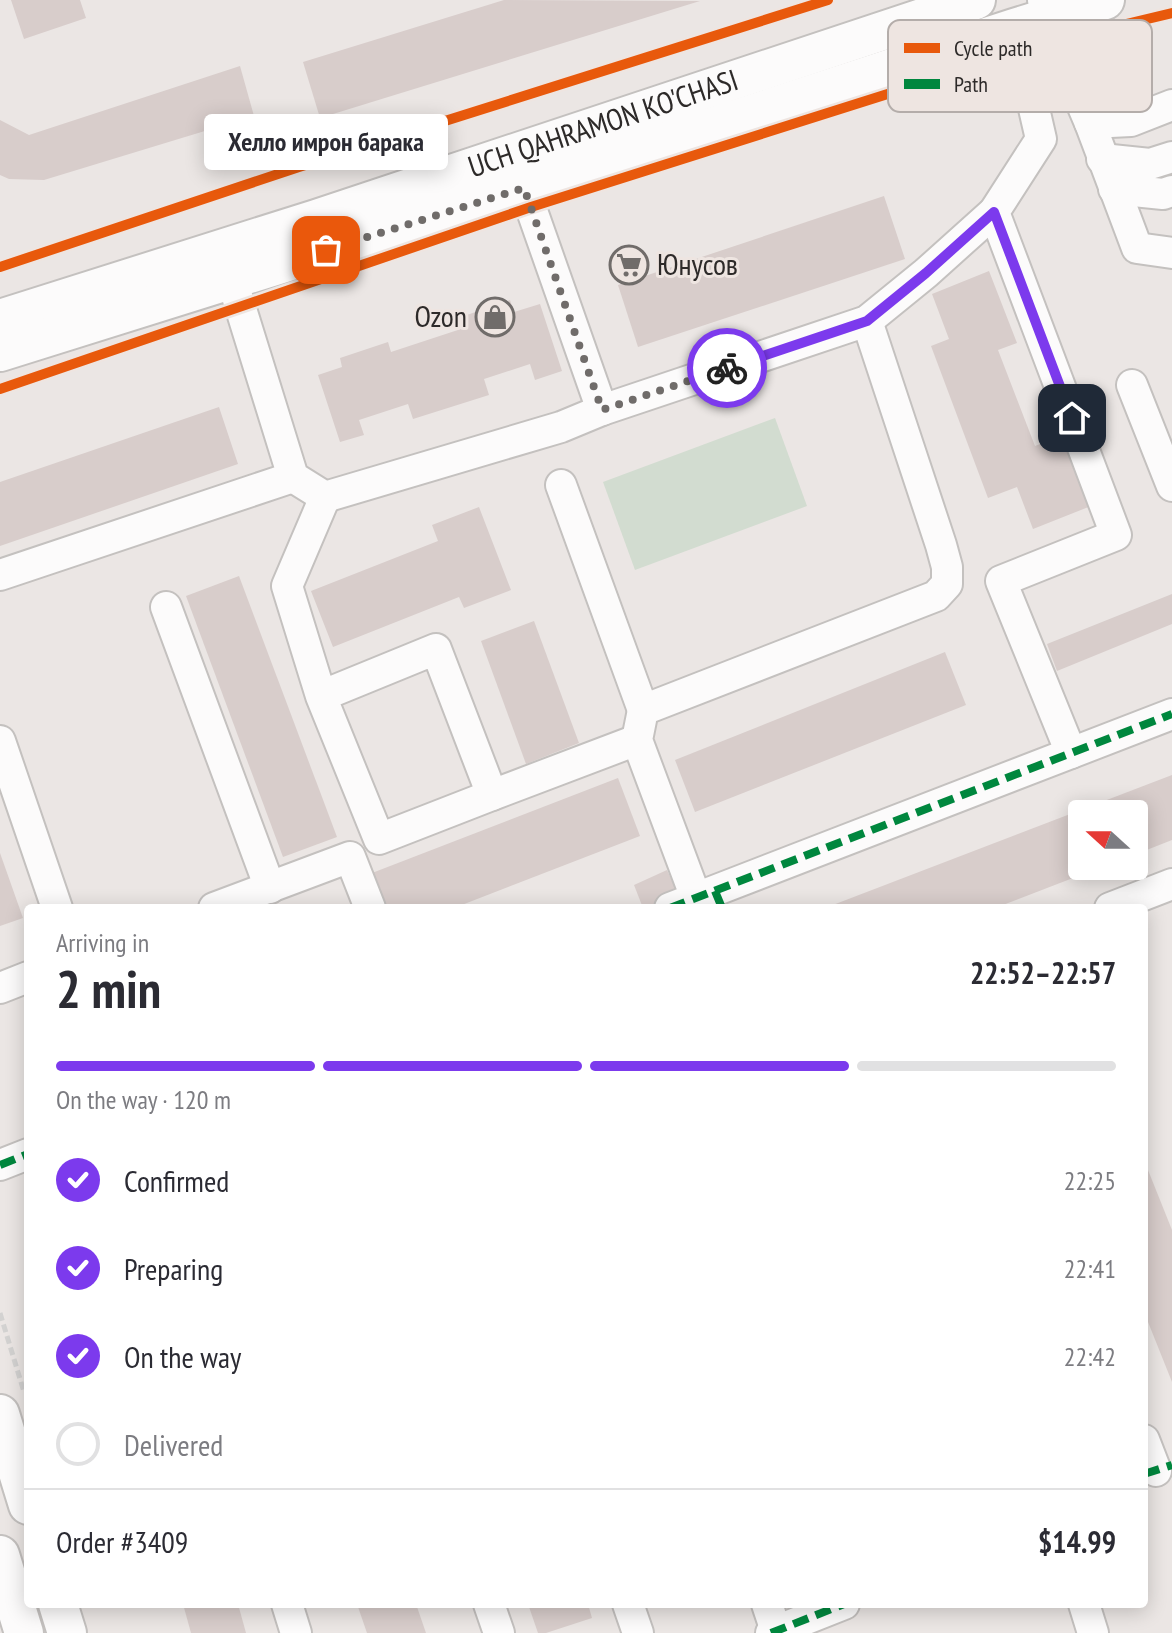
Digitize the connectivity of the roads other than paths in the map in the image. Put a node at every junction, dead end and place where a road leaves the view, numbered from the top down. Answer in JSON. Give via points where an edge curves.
{"nodes":[{"id":1,"x":976,"y":0,"type":"edge"},
{"id":2,"x":1105,"y":0,"type":"edge"},
{"id":3,"x":1027,"y":11,"type":"edge"},
{"id":4,"x":916,"y":20,"type":"edge"},
{"id":5,"x":1001,"y":20,"type":"edge"},
{"id":6,"x":888,"y":29,"type":"edge"},
{"id":7,"x":888,"y":60,"type":"edge"},
{"id":8,"x":1172,"y":105,"type":"edge"},
{"id":9,"x":1035,"y":112,"type":"edge"},
{"id":10,"x":1085,"y":112,"type":"edge"},
{"id":11,"x":1090,"y":123,"type":"junction"},
{"id":12,"x":1172,"y":157,"type":"edge"},
{"id":13,"x":1102,"y":159,"type":"junction"},
{"id":14,"x":524,"y":188,"type":"junction"},
{"id":15,"x":1114,"y":189,"type":"junction"},
{"id":16,"x":1172,"y":191,"type":"edge"},
{"id":17,"x":994,"y":212,"type":"junction"},
{"id":18,"x":1172,"y":253,"type":"edge"},
{"id":19,"x":232,"y":280,"type":"junction"},
{"id":20,"x":0,"y":319,"type":"edge"},
{"id":21,"x":867,"y":321,"type":"junction"},
{"id":22,"x":0,"y":352,"type":"edge"},
{"id":23,"x":1132,"y":385,"type":"dead end"},
{"id":24,"x":602,"y":410,"type":"junction"},
{"id":25,"x":293,"y":477,"type":"junction"},
{"id":26,"x":561,"y":485,"type":"dead end"},
{"id":27,"x":1172,"y":486,"type":"edge"},
{"id":28,"x":325,"y":497,"type":"junction"},
{"id":29,"x":0,"y":575,"type":"edge"},
{"id":30,"x":166,"y":607,"type":"dead end"},
{"id":31,"x":321,"y":696,"type":"junction"},
{"id":32,"x":643,"y":710,"type":"junction"},
{"id":33,"x":1172,"y":714,"type":"edge"},
{"id":34,"x":637,"y":740,"type":"junction"},
{"id":35,"x":0,"y":741,"type":"edge"},
{"id":36,"x":1071,"y":753,"type":"junction"},
{"id":37,"x":492,"y":795,"type":"junction"},
{"id":38,"x":1172,"y":884,"type":"edge"},
{"id":39,"x":270,"y":888,"type":"junction"},
{"id":40,"x":701,"y":901,"type":"edge"},
{"id":41,"x":56,"y":904,"type":"edge"},
{"id":42,"x":225,"y":904,"type":"edge"},
{"id":43,"x":368,"y":904,"type":"edge"},
{"id":44,"x":1120,"y":904,"type":"edge"},
{"id":45,"x":24,"y":979,"type":"edge"},
{"id":46,"x":0,"y":988,"type":"edge"},
{"id":47,"x":24,"y":1156,"type":"edge"},
{"id":48,"x":0,"y":1165,"type":"edge"},
{"id":49,"x":0,"y":1414,"type":"edge"},
{"id":50,"x":1148,"y":1449,"type":"edge"},
{"id":51,"x":1157,"y":1470,"type":"edge"},
{"id":52,"x":24,"y":1492,"type":"edge"},
{"id":53,"x":0,"y":1555,"type":"edge"},
{"id":54,"x":59,"y":1608,"type":"edge"},
{"id":55,"x":288,"y":1608,"type":"edge"},
{"id":56,"x":490,"y":1608,"type":"edge"},
{"id":57,"x":629,"y":1608,"type":"edge"},
{"id":58,"x":828,"y":1608,"type":"edge"},
{"id":59,"x":1085,"y":1608,"type":"edge"},
{"id":60,"x":771,"y":1623,"type":"edge"},
{"id":61,"x":24,"y":1633,"type":"edge"},
{"id":62,"x":67,"y":1633,"type":"edge"},
{"id":63,"x":296,"y":1633,"type":"edge"},
{"id":64,"x":499,"y":1633,"type":"edge"},
{"id":65,"x":638,"y":1633,"type":"edge"},
{"id":66,"x":1093,"y":1633,"type":"edge"}],
"edges":[{"from":1,"to":4,"type":"main road","name":"UCH QAHRAMON KO'CHASI"},
{"from":2,"to":3,"type":"main road","name":"UCH QAHRAMON KO'CHASI"},
{"from":3,"to":5,"type":"main road","name":"UCH QAHRAMON KO'CHASI"},
{"from":6,"to":20,"type":"main road","name":"UCH QAHRAMON KO'CHASI"},
{"from":7,"to":14,"type":"main road","name":"UCH QAHRAMON KO'CHASI"},
{"from":8,"to":11,"type":"street","via":[[1131,121]]},
{"from":9,"to":17,"type":"street","via":[[1041,139]]},
{"from":10,"to":11,"type":"street"},
{"from":11,"to":13,"type":"street"},
{"from":12,"to":13,"type":"street","via":[[1150,164]]},
{"from":13,"to":15,"type":"street"},
{"from":14,"to":19,"type":"main road","name":"UCH QAHRAMON KO'CHASI"},
{"from":14,"to":24,"type":"street"},
{"from":15,"to":16,"type":"street"},
{"from":15,"to":18,"type":"street","via":[[1137,248]]},
{"from":17,"to":21,"type":"street"},
{"from":17,"to":36,"type":"street","via":[[1116,535],[1001,581]]},
{"from":19,"to":22,"type":"main road","name":"UCH QAHRAMON KO'CHASI"},
{"from":19,"to":25,"type":"street"},
{"from":21,"to":24,"type":"street"},
{"from":21,"to":32,"type":"street","via":[[941,545],[947,584],[936,596]]},
{"from":23,"to":27,"type":"street"},
{"from":24,"to":28,"type":"street"},
{"from":25,"to":28,"type":"street"},
{"from":25,"to":29,"type":"street"},
{"from":26,"to":32,"type":"street"},
{"from":28,"to":31,"type":"street","via":[[287,586]]},
{"from":30,"to":39,"type":"street"},
{"from":31,"to":37,"type":"street","via":[[379,839]]},
{"from":31,"to":37,"type":"street","via":[[436,649]]},
{"from":32,"to":34,"type":"street"},
{"from":33,"to":36,"type":"street"},
{"from":34,"to":37,"type":"street"},
{"from":34,"to":40,"type":"street"},
{"from":35,"to":41,"type":"street"},
{"from":36,"to":40,"type":"street"},
{"from":38,"to":44,"type":"street"},
{"from":39,"to":42,"type":"street"},
{"from":39,"to":43,"type":"street","via":[[350,857]]},
{"from":45,"to":46,"type":"street"},
{"from":47,"to":48,"type":"street"},
{"from":49,"to":52,"type":"main road"},
{"from":50,"to":51,"type":"street"},
{"from":53,"to":61,"type":"main road"},
{"from":54,"to":62,"type":"main road"},
{"from":55,"to":63,"type":"street"},
{"from":56,"to":64,"type":"street"},
{"from":57,"to":65,"type":"street"},
{"from":58,"to":60,"type":"street"},
{"from":59,"to":66,"type":"street"}]}
